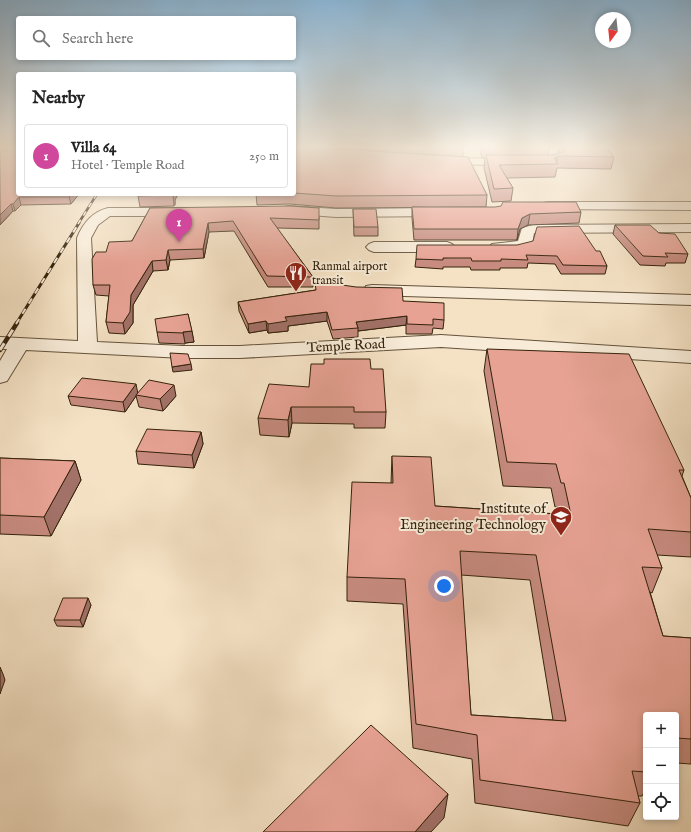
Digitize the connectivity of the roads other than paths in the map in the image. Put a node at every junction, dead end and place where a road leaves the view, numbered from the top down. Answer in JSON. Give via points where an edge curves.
{"nodes":[{"id":1,"x":531,"y":206,"type":"edge"},
{"id":2,"x":691,"y":206,"type":"edge"},
{"id":3,"x":274,"y":210,"type":"edge"},
{"id":4,"x":187,"y":211,"type":"edge"},
{"id":5,"x":454,"y":212,"type":"edge"},
{"id":6,"x":691,"y":228,"type":"edge"},
{"id":7,"x":374,"y":247,"type":"dead end"},
{"id":8,"x":461,"y":247,"type":"edge"},
{"id":9,"x":485,"y":247,"type":"edge"},
{"id":10,"x":356,"y":289,"type":"edge"},
{"id":11,"x":691,"y":300,"type":"edge"},
{"id":12,"x":0,"y":343,"type":"edge"},
{"id":13,"x":20,"y":344,"type":"junction"},
{"id":14,"x":88,"y":348,"type":"junction"},
{"id":15,"x":691,"y":357,"type":"edge"},
{"id":16,"x":0,"y":377,"type":"edge"}],
"edges":[{"from":1,"to":2,"type":"street"},
{"from":3,"to":5,"type":"street","via":[[336,213]]},
{"from":4,"to":14,"type":"street","via":[[108,212],[99,215],[87,227],[84,238]]},
{"from":6,"to":9,"type":"street","via":[[533,229],[527,230],[525,245]]},
{"from":7,"to":8,"type":"street"},
{"from":10,"to":11,"type":"street"},
{"from":12,"to":13,"type":"street","name":"Temple Road"},
{"from":13,"to":14,"type":"street","name":"Temple Road"},
{"from":13,"to":16,"type":"street"},
{"from":14,"to":15,"type":"street","name":"Temple Road","via":[[240,352],[441,341]]}]}
